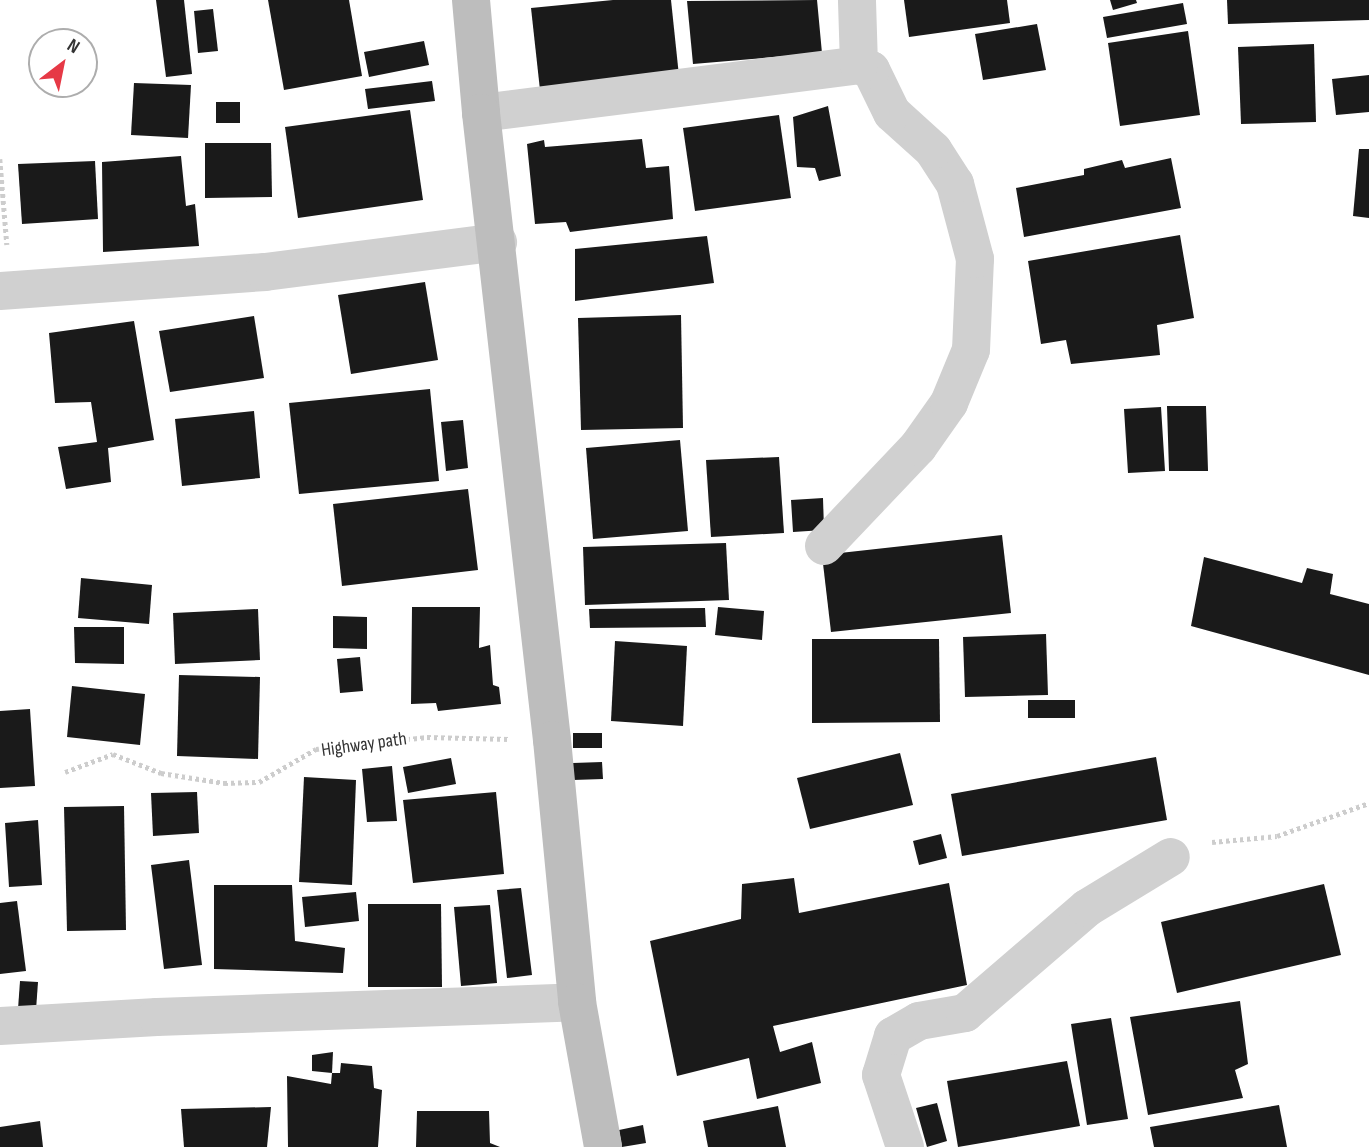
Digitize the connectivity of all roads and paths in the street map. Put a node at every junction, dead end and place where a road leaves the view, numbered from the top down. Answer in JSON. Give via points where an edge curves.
{"nodes":[{"id":1,"x":471,"y":0,"type":"edge"},
{"id":2,"x":857,"y":0,"type":"edge"},
{"id":3,"x":859,"y":65,"type":"junction"},
{"id":4,"x":481,"y":113,"type":"junction"},
{"id":5,"x":0,"y":159,"type":"edge"},
{"id":6,"x":498,"y":242,"type":"junction"},
{"id":7,"x":5,"y":290,"type":"edge"},
{"id":8,"x":824,"y":546,"type":"dead end"},
{"id":9,"x":552,"y":740,"type":"junction"},
{"id":10,"x":65,"y":772,"type":"dead end"},
{"id":11,"x":1369,"y":803,"type":"edge"},
{"id":12,"x":1171,"y":857,"type":"joint"},
{"id":13,"x":577,"y":1002,"type":"junction"},
{"id":14,"x":0,"y":1026,"type":"edge"},
{"id":15,"x":603,"y":1147,"type":"edge"},
{"id":16,"x":905,"y":1147,"type":"edge"}],
"edges":[{"from":1,"to":4,"type":"street"},
{"from":2,"to":3,"type":"street"},
{"from":3,"to":4,"type":"street"},
{"from":3,"to":8,"type":"street","via":[[871,70],[892,113],[933,150],[955,184],[975,259],[971,350],[948,403],[918,447]]},
{"from":4,"to":6,"type":"street"},
{"from":5,"to":7,"type":"path"},
{"from":6,"to":7,"type":"street","via":[[265,272]]},
{"from":6,"to":9,"type":"street"},
{"from":9,"to":10,"type":"path","name":"Highway path","via":[[427,737],[330,747],[317,749],[259,782],[224,783],[161,773],[113,754]]},
{"from":9,"to":13,"type":"street"},
{"from":11,"to":12,"type":"path","via":[[1277,836],[1219,840]]},
{"from":12,"to":16,"type":"street","via":[[1087,908],[965,1013],[919,1021],[893,1036],[881,1075]]},
{"from":13,"to":14,"type":"street"},
{"from":13,"to":15,"type":"street"}]}
